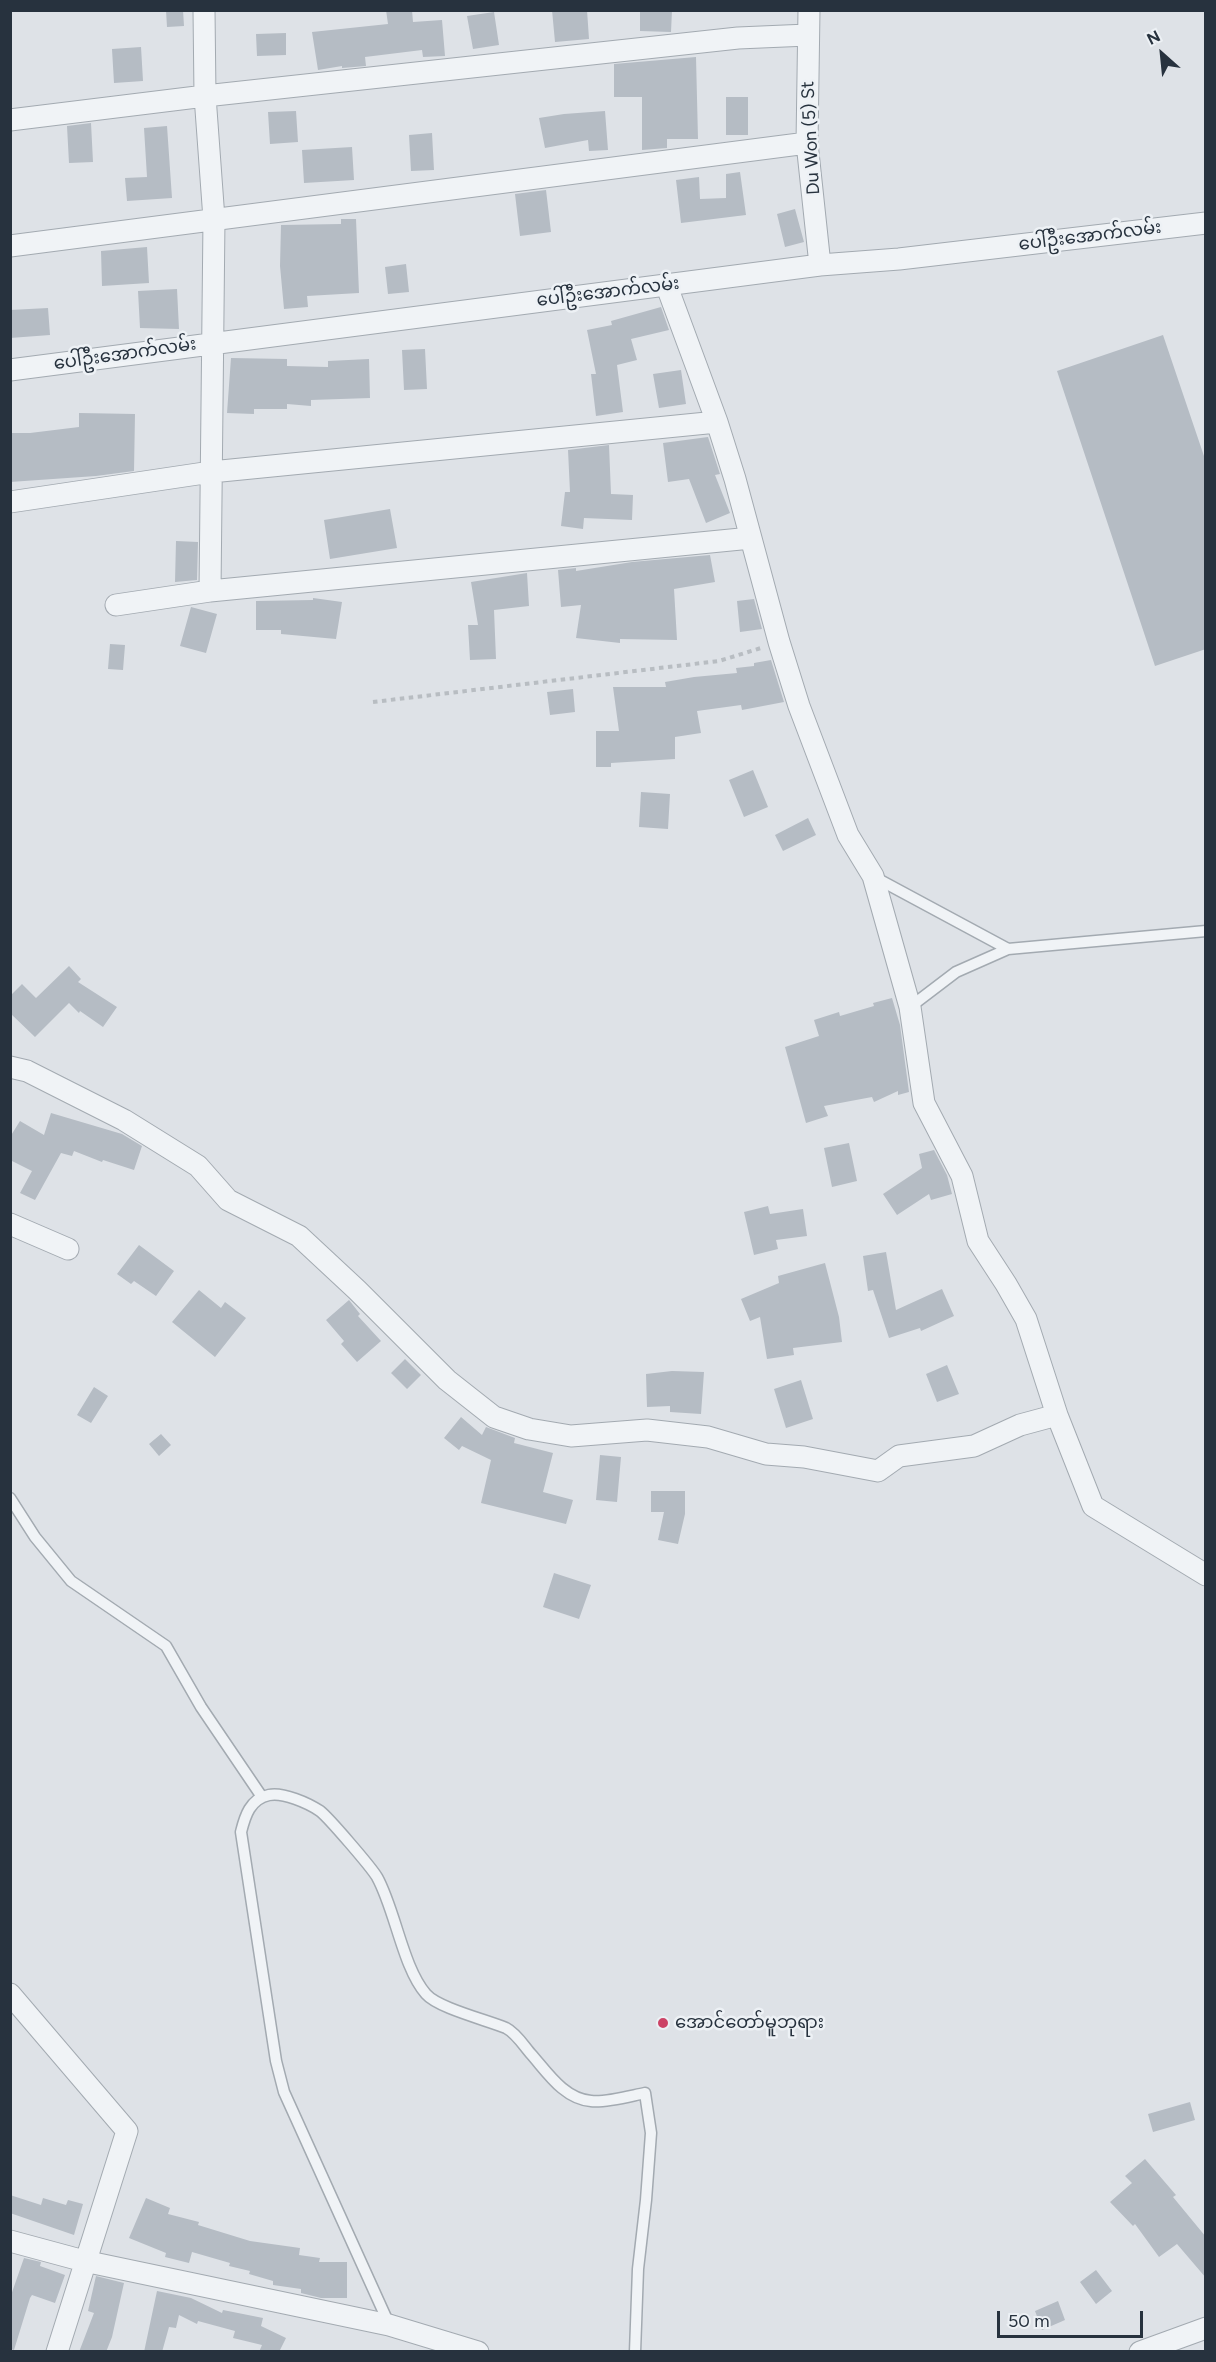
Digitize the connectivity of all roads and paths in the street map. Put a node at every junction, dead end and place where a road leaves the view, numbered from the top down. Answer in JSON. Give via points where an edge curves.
{"nodes":[{"id":1,"x":204,"y":10,"type":"edge"},
{"id":2,"x":809,"y":10,"type":"edge"},
{"id":3,"x":808,"y":35,"type":"junction"},
{"id":4,"x":205,"y":96,"type":"junction"},
{"id":5,"x":10,"y":120,"type":"edge"},
{"id":6,"x":807,"y":143,"type":"junction"},
{"id":7,"x":214,"y":219,"type":"junction"},
{"id":8,"x":1206,"y":223,"type":"edge"},
{"id":9,"x":10,"y":246,"type":"edge"},
{"id":10,"x":820,"y":265,"type":"junction"},
{"id":11,"x":666,"y":284,"type":"junction"},
{"id":12,"x":214,"y":342,"type":"junction"},
{"id":13,"x":10,"y":370,"type":"edge"},
{"id":14,"x":717,"y":422,"type":"junction"},
{"id":15,"x":211,"y":472,"type":"junction"},
{"id":16,"x":10,"y":502,"type":"edge"},
{"id":17,"x":751,"y":538,"type":"junction"},
{"id":18,"x":210,"y":591,"type":"junction"},
{"id":19,"x":116,"y":605,"type":"dead end"},
{"id":20,"x":779,"y":642,"type":"junction"},
{"id":21,"x":373,"y":702,"type":"dead end"},
{"id":22,"x":873,"y":876,"type":"junction"},
{"id":23,"x":1206,"y":931,"type":"edge"},
{"id":24,"x":1008,"y":949,"type":"junction"},
{"id":25,"x":910,"y":1007,"type":"junction"},
{"id":26,"x":10,"y":1067,"type":"edge"},
{"id":27,"x":10,"y":1224,"type":"edge"},
{"id":28,"x":68,"y":1249,"type":"dead end"},
{"id":29,"x":1057,"y":1415,"type":"junction"},
{"id":30,"x":10,"y":1498,"type":"edge"},
{"id":31,"x":1206,"y":1575,"type":"edge"},
{"id":32,"x":262,"y":1797,"type":"junction"},
{"id":33,"x":10,"y":1994,"type":"edge"},
{"id":34,"x":10,"y":2241,"type":"edge"},
{"id":35,"x":84,"y":2261,"type":"junction"},
{"id":36,"x":389,"y":2325,"type":"junction"},
{"id":37,"x":1206,"y":2328,"type":"edge"},
{"id":38,"x":57,"y":2352,"type":"edge"},
{"id":39,"x":478,"y":2352,"type":"edge"},
{"id":40,"x":635,"y":2352,"type":"edge"},
{"id":41,"x":1140,"y":2352,"type":"edge"}],
"edges":[{"from":1,"to":4,"type":"street"},
{"from":2,"to":3,"type":"street","name":"Du Won (5) St"},
{"from":3,"to":4,"type":"street","via":[[738,38]]},
{"from":3,"to":6,"type":"street","name":"Du Won (5) St"},
{"from":4,"to":5,"type":"street"},
{"from":4,"to":7,"type":"street"},
{"from":6,"to":7,"type":"street"},
{"from":6,"to":10,"type":"street","name":"Du Won (5) St"},
{"from":7,"to":9,"type":"street"},
{"from":7,"to":12,"type":"street"},
{"from":8,"to":10,"type":"street","name":"ပေါ်ဦးအောက်လမ်း"},
{"from":10,"to":11,"type":"street","name":"ပေါ်ဦးအောက်လမ်း"},
{"from":11,"to":12,"type":"street","name":"ပေါ်ဦးအောက်လမ်း"},
{"from":11,"to":14,"type":"street"},
{"from":12,"to":13,"type":"street","name":"ပေါ်ဦးအောက်လမ်း"},
{"from":12,"to":15,"type":"street"},
{"from":14,"to":15,"type":"street"},
{"from":14,"to":17,"type":"street"},
{"from":15,"to":16,"type":"street"},
{"from":15,"to":18,"type":"street"},
{"from":17,"to":18,"type":"street"},
{"from":17,"to":20,"type":"street"},
{"from":18,"to":19,"type":"street"},
{"from":20,"to":21,"type":"path","via":[[719,661]]},
{"from":20,"to":22,"type":"street","via":[[848,835]]},
{"from":22,"to":24,"type":"lane"},
{"from":22,"to":25,"type":"street"},
{"from":23,"to":24,"type":"lane"},
{"from":24,"to":25,"type":"lane","via":[[956,972]]},
{"from":25,"to":29,"type":"street","via":[[924,1102],[962,1176],[978,1241],[1026,1319]]},
{"from":26,"to":29,"type":"street","via":[[27,1071],[124,1120],[198,1166],[228,1200],[299,1236],[447,1380],[494,1417],[529,1429],[571,1436],[647,1431],[708,1437],[766,1454],[878,1471],[899,1456],[974,1446],[1020,1425]]},
{"from":27,"to":28,"type":"street"},
{"from":29,"to":31,"type":"street","via":[[1093,1506]]},
{"from":30,"to":32,"type":"lane","via":[[35,1538],[71,1581],[166,1646],[201,1707]]},
{"from":32,"to":36,"type":"lane","via":[[245,1815],[242,1833],[276,2061],[284,2092]]},
{"from":32,"to":40,"type":"lane","via":[[276,1794],[321,1812],[374,1872],[413,1971],[427,1995],[509,2030],[570,2094],[591,2101],[645,2093],[651,2133],[638,2269]]},
{"from":33,"to":35,"type":"street","via":[[127,2131]]},
{"from":34,"to":35,"type":"street"},
{"from":35,"to":36,"type":"street"},
{"from":35,"to":38,"type":"street"},
{"from":36,"to":39,"type":"street"},
{"from":37,"to":41,"type":"street"}]}
